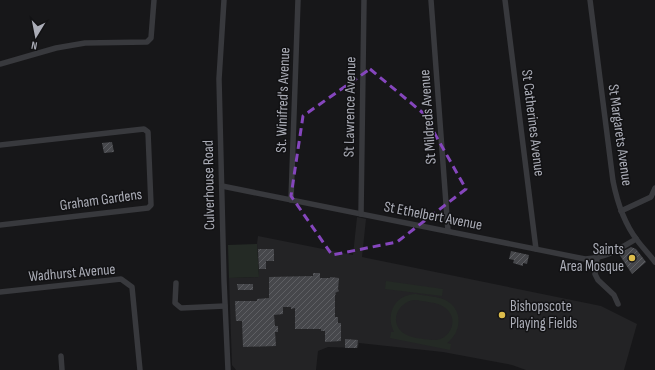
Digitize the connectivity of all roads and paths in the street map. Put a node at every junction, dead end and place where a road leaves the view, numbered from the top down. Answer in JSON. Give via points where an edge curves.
{"nodes":[{"id":1,"x":154,"y":0,"type":"edge"},
{"id":2,"x":224,"y":0,"type":"edge"},
{"id":3,"x":298,"y":0,"type":"edge"},
{"id":4,"x":364,"y":0,"type":"edge"},
{"id":5,"x":431,"y":0,"type":"edge"},
{"id":6,"x":505,"y":0,"type":"edge"},
{"id":7,"x":590,"y":0,"type":"edge"},
{"id":8,"x":0,"y":64,"type":"edge"},
{"id":9,"x":0,"y":145,"type":"edge"},
{"id":10,"x":222,"y":186,"type":"junction"},
{"id":11,"x":655,"y":188,"type":"edge"},
{"id":12,"x":291,"y":200,"type":"junction"},
{"id":13,"x":621,"y":211,"type":"junction"},
{"id":14,"x":361,"y":214,"type":"junction"},
{"id":15,"x":0,"y":225,"type":"edge"},
{"id":16,"x":448,"y":231,"type":"junction"},
{"id":17,"x":636,"y":238,"type":"junction"},
{"id":18,"x":536,"y":249,"type":"junction"},
{"id":19,"x":597,"y":258,"type":"junction"},
{"id":20,"x":655,"y":262,"type":"edge"},
{"id":21,"x":176,"y":283,"type":"dead end"},
{"id":22,"x":0,"y":292,"type":"edge"},
{"id":23,"x":618,"y":304,"type":"dead end"},
{"id":24,"x":226,"y":306,"type":"junction"},
{"id":25,"x":61,"y":356,"type":"dead end"},
{"id":26,"x":62,"y":370,"type":"edge"},
{"id":27,"x":140,"y":370,"type":"edge"},
{"id":28,"x":228,"y":370,"type":"edge"}],
"edges":[{"from":1,"to":8,"type":"street","via":[[152,38],[147,42],[85,43],[56,48]]},
{"from":2,"to":10,"type":"street","name":"Culverhouse Road","via":[[219,79]]},
{"from":3,"to":12,"type":"street","name":"St. Winifred's Avenue"},
{"from":4,"to":14,"type":"street","name":"St Lawrence Avenue"},
{"from":5,"to":16,"type":"street","name":"St Mildreds Avenue"},
{"from":6,"to":18,"type":"street","name":"St Catherines Avenue"},
{"from":7,"to":13,"type":"street","name":"St Margarets Avenue","via":[[613,181]]},
{"from":9,"to":15,"type":"street","name":"Graham Gardens","via":[[144,129],[148,132],[151,205],[148,208]]},
{"from":10,"to":12,"type":"street","name":"St Ethelbert Avenue"},
{"from":10,"to":24,"type":"street","name":"Culverhouse Road"},
{"from":11,"to":13,"type":"street","via":[[651,197]]},
{"from":12,"to":14,"type":"street","name":"St Ethelbert Avenue"},
{"from":13,"to":17,"type":"street","name":"St Margarets Avenue"},
{"from":14,"to":16,"type":"street","name":"St Ethelbert Avenue"},
{"from":16,"to":18,"type":"street","name":"St Ethelbert Avenue"},
{"from":17,"to":19,"type":"street","name":"St Ethelbert Avenue","via":[[616,251]]},
{"from":17,"to":20,"type":"street","name":"St Margarets Avenue"},
{"from":18,"to":19,"type":"street","name":"St Ethelbert Avenue","via":[[585,259]]},
{"from":19,"to":23,"type":"street","via":[[595,274],[614,295]]},
{"from":21,"to":24,"type":"street","via":[[175,303],[181,308]]},
{"from":22,"to":27,"type":"street","name":"Wadhurst Avenue","via":[[121,279],[132,287]]},
{"from":24,"to":28,"type":"street","name":"Culverhouse Road"},
{"from":25,"to":26,"type":"street"}]}
